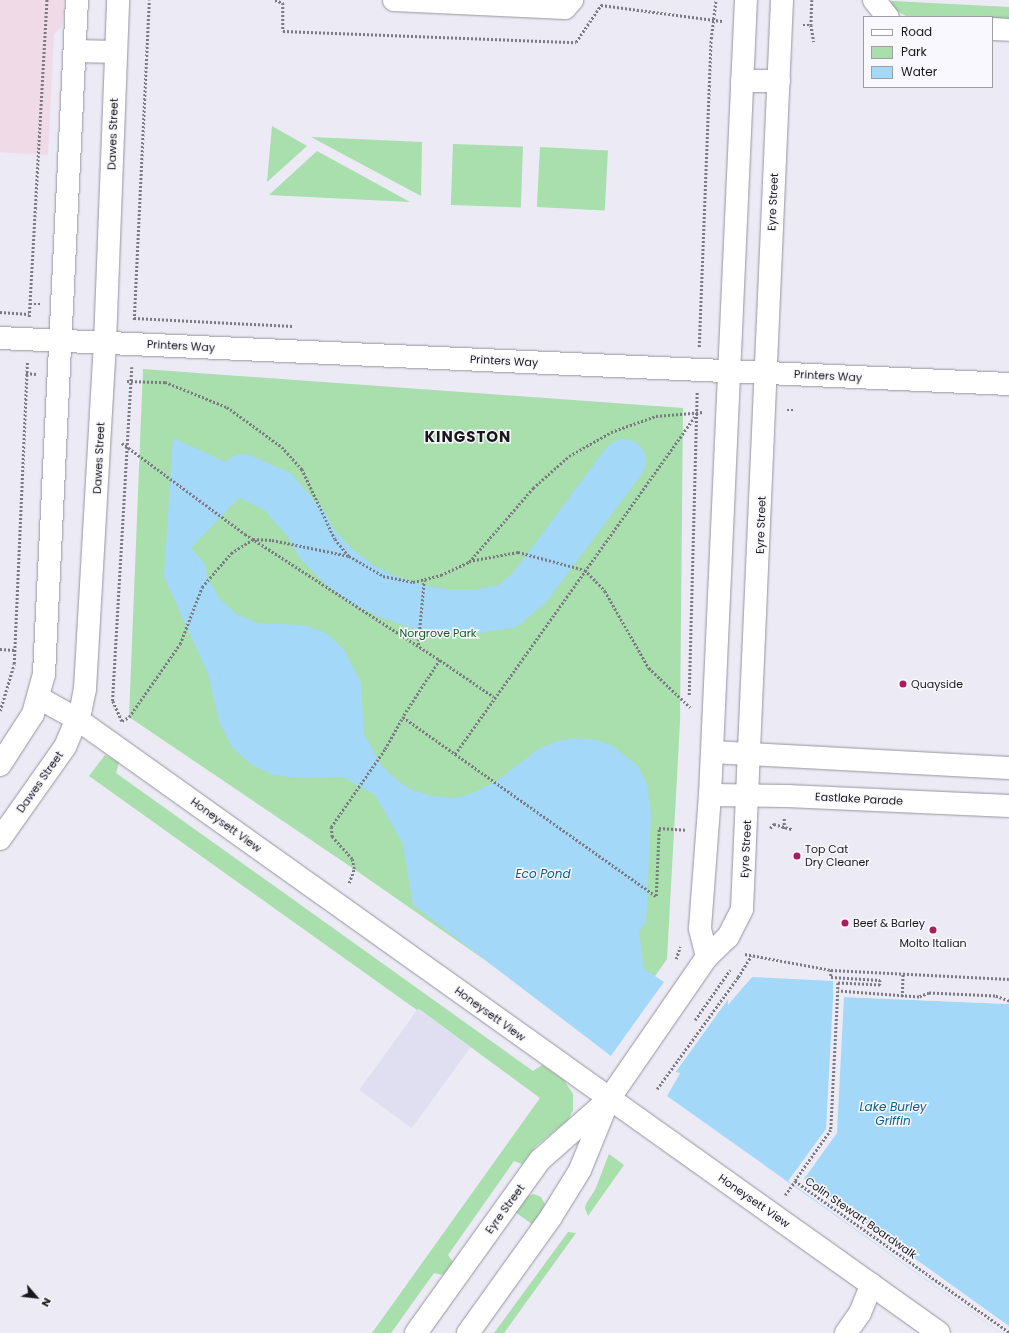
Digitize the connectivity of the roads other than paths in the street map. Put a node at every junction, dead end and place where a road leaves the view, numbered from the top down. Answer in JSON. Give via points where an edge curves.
{"nodes":[{"id":1,"x":77,"y":0,"type":"edge"},
{"id":2,"x":118,"y":0,"type":"edge"},
{"id":3,"x":394,"y":0,"type":"edge"},
{"id":4,"x":572,"y":0,"type":"edge"},
{"id":5,"x":746,"y":0,"type":"edge"},
{"id":6,"x":782,"y":0,"type":"edge"},
{"id":7,"x":874,"y":0,"type":"edge"},
{"id":8,"x":887,"y":16,"type":"edge"},
{"id":9,"x":993,"y":29,"type":"edge"},
{"id":10,"x":1009,"y":30,"type":"edge"},
{"id":11,"x":75,"y":51,"type":"junction"},
{"id":12,"x":116,"y":52,"type":"junction"},
{"id":13,"x":742,"y":81,"type":"junction"},
{"id":14,"x":779,"y":81,"type":"junction"},
{"id":15,"x":0,"y":338,"type":"edge"},
{"id":16,"x":59,"y":341,"type":"junction"},
{"id":17,"x":105,"y":343,"type":"junction"},
{"id":18,"x":729,"y":372,"type":"junction"},
{"id":19,"x":764,"y":373,"type":"junction"},
{"id":20,"x":1009,"y":384,"type":"edge"},
{"id":21,"x":39,"y":698,"type":"junction"},
{"id":22,"x":78,"y":719,"type":"junction"},
{"id":23,"x":712,"y":752,"type":"junction"},
{"id":24,"x":750,"y":755,"type":"junction"},
{"id":25,"x":0,"y":765,"type":"edge"},
{"id":26,"x":1009,"y":768,"type":"edge"},
{"id":27,"x":710,"y":795,"type":"junction"},
{"id":28,"x":749,"y":795,"type":"junction"},
{"id":29,"x":1009,"y":806,"type":"edge"},
{"id":30,"x":0,"y":839,"type":"edge"},
{"id":31,"x":707,"y":957,"type":"junction"},
{"id":32,"x":609,"y":1099,"type":"junction"},
{"id":33,"x":872,"y":1284,"type":"junction"},
{"id":34,"x":416,"y":1333,"type":"edge"},
{"id":35,"x":468,"y":1333,"type":"edge"},
{"id":36,"x":846,"y":1333,"type":"edge"},
{"id":37,"x":939,"y":1333,"type":"edge"}],
"edges":[{"from":1,"to":11,"type":"street"},
{"from":2,"to":12,"type":"street","name":"Dawes Street"},
{"from":3,"to":4,"type":"street","via":[[565,8]]},
{"from":5,"to":13,"type":"street"},
{"from":6,"to":14,"type":"street","name":"Eyre Street"},
{"from":7,"to":8,"type":"street"},
{"from":9,"to":10,"type":"street"},
{"from":11,"to":12,"type":"street"},
{"from":11,"to":16,"type":"street"},
{"from":12,"to":17,"type":"street","name":"Dawes Street"},
{"from":13,"to":14,"type":"street"},
{"from":13,"to":18,"type":"street"},
{"from":14,"to":19,"type":"street","name":"Eyre Street"},
{"from":15,"to":16,"type":"street","name":"Printers Way"},
{"from":16,"to":17,"type":"street","name":"Printers Way"},
{"from":16,"to":21,"type":"street","via":[[45,664]]},
{"from":17,"to":18,"type":"street","name":"Printers Way"},
{"from":17,"to":22,"type":"street","name":"Dawes Street","via":[[88,667]]},
{"from":18,"to":19,"type":"street","name":"Printers Way"},
{"from":18,"to":23,"type":"street"},
{"from":19,"to":20,"type":"street","name":"Printers Way"},
{"from":19,"to":24,"type":"street","name":"Eyre Street","via":[[766,411]]},
{"from":21,"to":22,"type":"street","name":"Honeysett View"},
{"from":21,"to":25,"type":"street","via":[[29,722]]},
{"from":22,"to":30,"type":"street","name":"Dawes Street","via":[[63,750]]},
{"from":22,"to":32,"type":"street","name":"Honeysett View"},
{"from":23,"to":24,"type":"street"},
{"from":23,"to":27,"type":"street"},
{"from":24,"to":26,"type":"street"},
{"from":24,"to":28,"type":"street","name":"Eyre Street"},
{"from":27,"to":28,"type":"street","name":"Eastlake Parade"},
{"from":27,"to":31,"type":"street","via":[[700,928]]},
{"from":28,"to":29,"type":"street","name":"Eastlake Parade"},
{"from":28,"to":31,"type":"street","name":"Eyre Street","via":[[742,909],[728,937]]},
{"from":31,"to":32,"type":"street","name":"Eyre Street"},
{"from":32,"to":33,"type":"street","name":"Honeysett View"},
{"from":32,"to":34,"type":"street","name":"Eyre Street","via":[[540,1160]]},
{"from":32,"to":35,"type":"street","name":"Eyre Street","via":[[580,1170],[551,1217]]},
{"from":33,"to":36,"type":"street","via":[[860,1313]]},
{"from":33,"to":37,"type":"street","name":"Honeysett View"}]}
